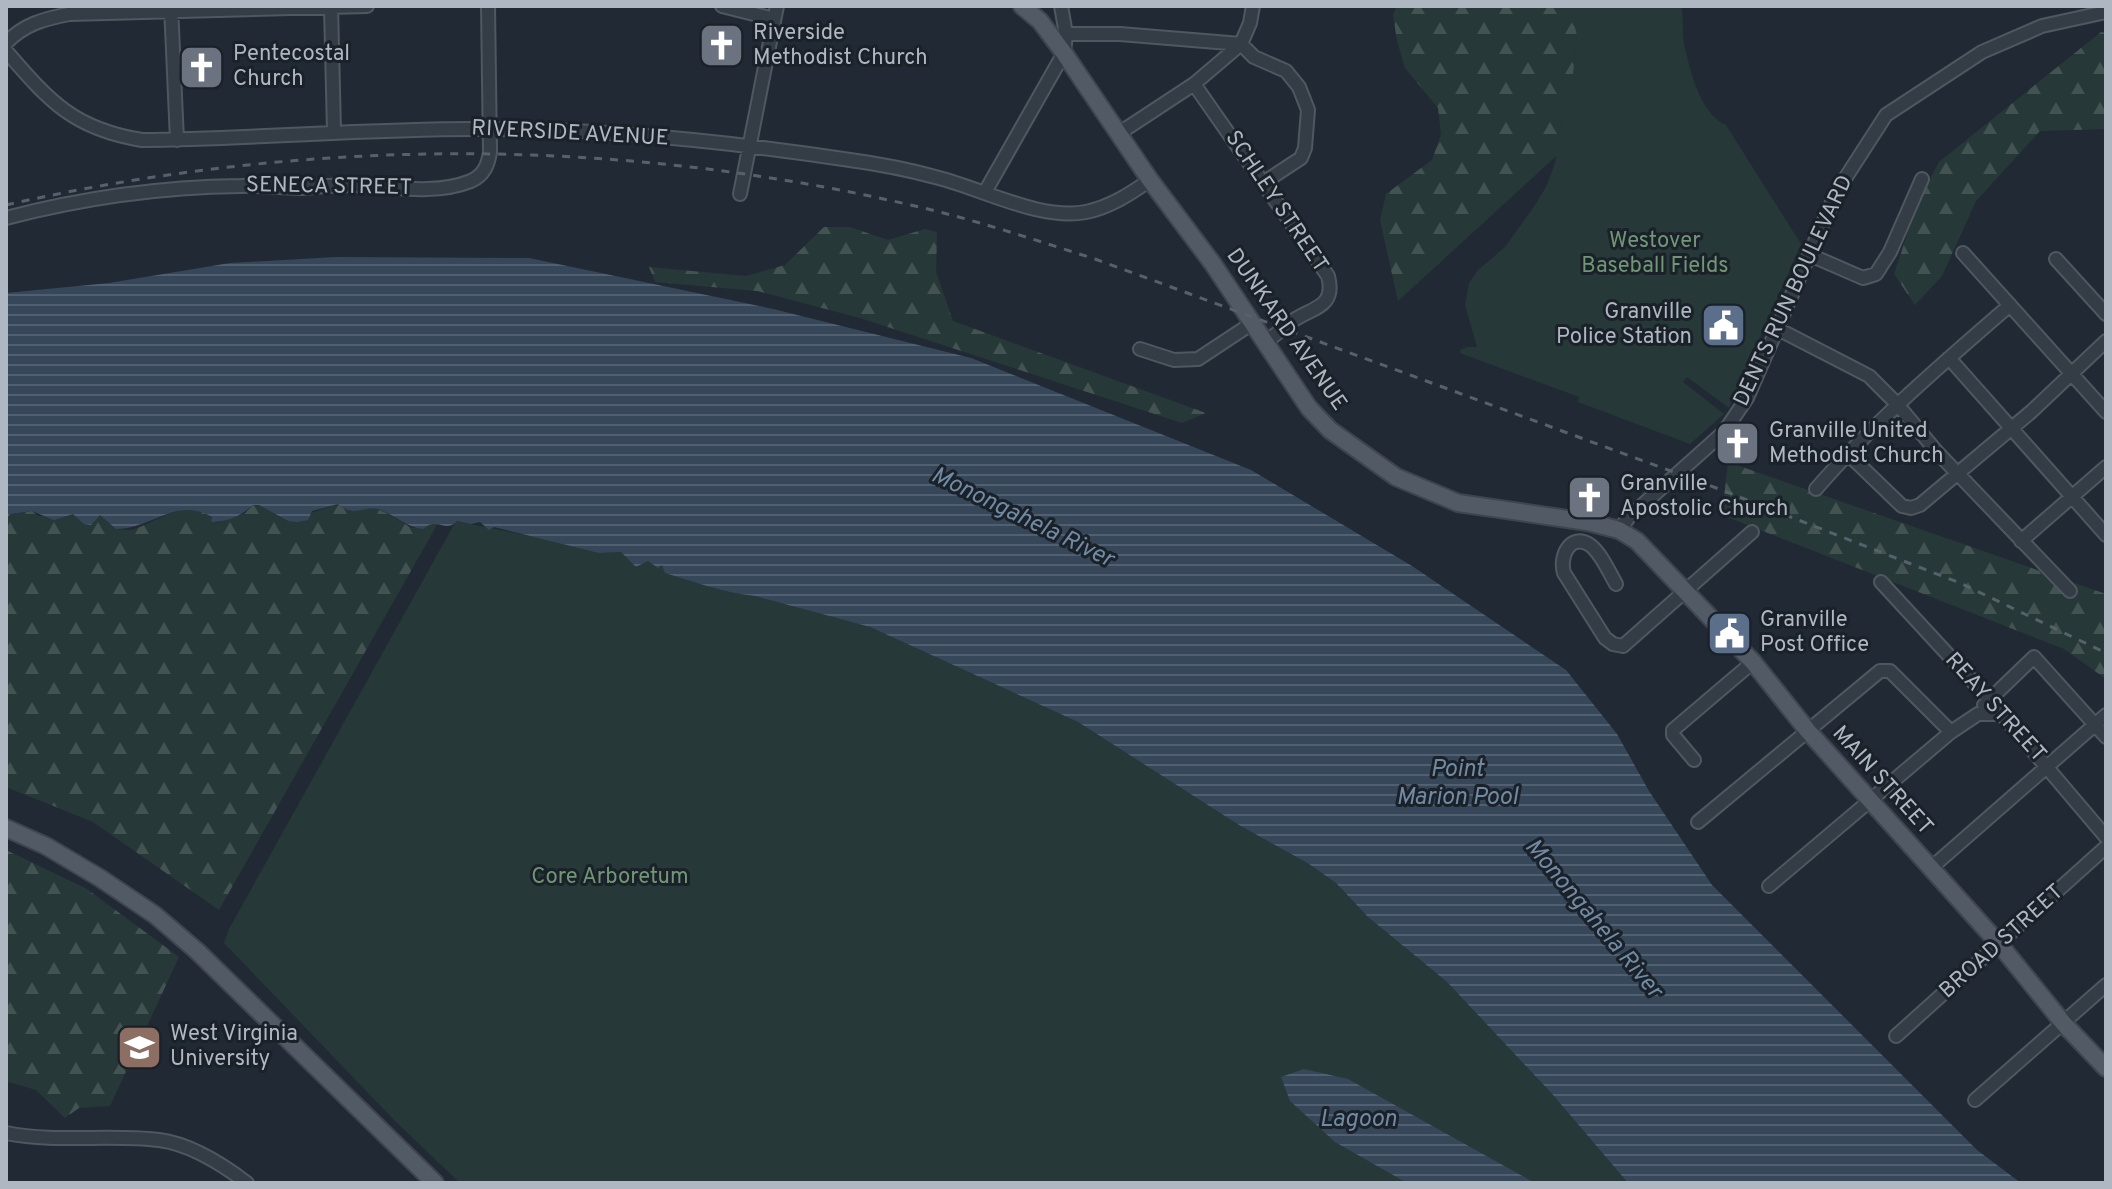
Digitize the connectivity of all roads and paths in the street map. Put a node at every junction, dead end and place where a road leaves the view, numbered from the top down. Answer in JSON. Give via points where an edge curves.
{"nodes":[{"id":1,"x":331,"y":6,"type":"edge"},
{"id":2,"x":367,"y":6,"type":"edge"},
{"id":3,"x":488,"y":6,"type":"edge"},
{"id":4,"x":722,"y":6,"type":"edge"},
{"id":5,"x":1022,"y":6,"type":"edge"},
{"id":6,"x":1061,"y":6,"type":"edge"},
{"id":7,"x":1253,"y":6,"type":"edge"},
{"id":8,"x":171,"y":9,"type":"edge"},
{"id":9,"x":776,"y":12,"type":"edge"},
{"id":10,"x":2106,"y":12,"type":"edge"},
{"id":11,"x":1066,"y":34,"type":"junction"},
{"id":12,"x":6,"y":43,"type":"edge"},
{"id":13,"x":1241,"y":44,"type":"junction"},
{"id":14,"x":6,"y":51,"type":"edge"},
{"id":15,"x":1064,"y":53,"type":"junction"},
{"id":16,"x":1194,"y":84,"type":"junction"},
{"id":17,"x":491,"y":129,"type":"junction"},
{"id":18,"x":334,"y":132,"type":"junction"},
{"id":19,"x":1118,"y":134,"type":"junction"},
{"id":20,"x":177,"y":140,"type":"junction"},
{"id":21,"x":749,"y":148,"type":"junction"},
{"id":22,"x":1922,"y":179,"type":"dead end"},
{"id":23,"x":1150,"y":180,"type":"junction"},
{"id":24,"x":1263,"y":183,"type":"junction"},
{"id":25,"x":985,"y":192,"type":"junction"},
{"id":26,"x":740,"y":194,"type":"dead end"},
{"id":27,"x":6,"y":218,"type":"edge"},
{"id":28,"x":1963,"y":253,"type":"dead end"},
{"id":29,"x":1810,"y":255,"type":"junction"},
{"id":30,"x":2056,"y":259,"type":"dead end"},
{"id":31,"x":2010,"y":305,"type":"junction"},
{"id":32,"x":2106,"y":314,"type":"edge"},
{"id":33,"x":1251,"y":324,"type":"junction"},
{"id":34,"x":1776,"y":328,"type":"junction"},
{"id":35,"x":2106,"y":341,"type":"edge"},
{"id":36,"x":1264,"y":343,"type":"junction"},
{"id":37,"x":1140,"y":349,"type":"dead end"},
{"id":38,"x":1949,"y":358,"type":"junction"},
{"id":39,"x":2072,"y":374,"type":"junction"},
{"id":40,"x":1897,"y":404,"type":"junction"},
{"id":41,"x":2106,"y":412,"type":"edge"},
{"id":42,"x":2010,"y":426,"type":"junction"},
{"id":43,"x":1847,"y":453,"type":"junction"},
{"id":44,"x":2106,"y":467,"type":"edge"},
{"id":45,"x":1957,"y":473,"type":"junction"},
{"id":46,"x":1816,"y":489,"type":"dead end"},
{"id":47,"x":2072,"y":497,"type":"junction"},
{"id":48,"x":1579,"y":521,"type":"junction"},
{"id":49,"x":1619,"y":530,"type":"junction"},
{"id":50,"x":1752,"y":532,"type":"dead end"},
{"id":51,"x":2106,"y":535,"type":"edge"},
{"id":52,"x":1578,"y":541,"type":"junction"},
{"id":53,"x":2021,"y":541,"type":"junction"},
{"id":54,"x":1881,"y":582,"type":"dead end"},
{"id":55,"x":1616,"y":584,"type":"dead end"},
{"id":56,"x":2070,"y":591,"type":"dead end"},
{"id":57,"x":1685,"y":592,"type":"junction"},
{"id":58,"x":1753,"y":662,"type":"junction"},
{"id":59,"x":1988,"y":698,"type":"junction"},
{"id":60,"x":1978,"y":714,"type":"junction"},
{"id":61,"x":2001,"y":714,"type":"junction"},
{"id":62,"x":2106,"y":715,"type":"edge"},
{"id":63,"x":2094,"y":725,"type":"junction"},
{"id":64,"x":1808,"y":731,"type":"junction"},
{"id":65,"x":1951,"y":732,"type":"junction"},
{"id":66,"x":2106,"y":737,"type":"edge"},
{"id":67,"x":1694,"y":760,"type":"dead end"},
{"id":68,"x":2047,"y":766,"type":"junction"},
{"id":69,"x":1871,"y":802,"type":"junction"},
{"id":70,"x":1698,"y":822,"type":"dead end"},
{"id":71,"x":6,"y":828,"type":"edge"},
{"id":72,"x":2106,"y":837,"type":"edge"},
{"id":73,"x":2105,"y":851,"type":"edge"},
{"id":74,"x":1931,"y":868,"type":"junction"},
{"id":75,"x":1769,"y":886,"type":"dead end"},
{"id":76,"x":2000,"y":945,"type":"junction"},
{"id":77,"x":2106,"y":985,"type":"edge"},
{"id":78,"x":2064,"y":1024,"type":"junction"},
{"id":79,"x":1896,"y":1036,"type":"dead end"},
{"id":80,"x":2106,"y":1068,"type":"edge"},
{"id":81,"x":1975,"y":1100,"type":"dead end"},
{"id":82,"x":6,"y":1133,"type":"edge"},
{"id":83,"x":247,"y":1183,"type":"edge"},
{"id":84,"x":435,"y":1183,"type":"edge"}],
"edges":[{"from":1,"to":2,"type":"street"},
{"from":1,"to":8,"type":"street"},
{"from":1,"to":18,"type":"street"},
{"from":3,"to":17,"type":"street","name":"SENECA STREET"},
{"from":4,"to":9,"type":"street"},
{"from":5,"to":15,"type":"main road","name":"DUNKARD AVENUE"},
{"from":6,"to":11,"type":"street"},
{"from":7,"to":13,"type":"street"},
{"from":8,"to":12,"type":"street","via":[[55,16],[18,30]]},
{"from":8,"to":20,"type":"street"},
{"from":9,"to":21,"type":"street"},
{"from":10,"to":29,"type":"street","name":"DENTS RUN BOULEVARD","via":[[2042,26],[1982,52],[1886,115],[1837,191]]},
{"from":11,"to":13,"type":"street"},
{"from":11,"to":15,"type":"street"},
{"from":13,"to":16,"type":"street"},
{"from":13,"to":24,"type":"street","via":[[1254,57],[1286,71],[1308,110],[1301,158]]},
{"from":14,"to":20,"type":"street","name":"RIVERSIDE AVENUE","via":[[39,89],[86,125],[112,135]]},
{"from":15,"to":19,"type":"main road","name":"DUNKARD AVENUE"},
{"from":15,"to":25,"type":"street"},
{"from":16,"to":19,"type":"street"},
{"from":16,"to":24,"type":"street","name":"SCHLEY STREET"},
{"from":17,"to":18,"type":"street","name":"RIVERSIDE AVENUE"},
{"from":17,"to":21,"type":"street","name":"RIVERSIDE AVENUE","via":[[641,136]]},
{"from":17,"to":27,"type":"street","name":"SENECA STREET","via":[[484,172],[460,184],[158,190]]},
{"from":18,"to":20,"type":"street","name":"RIVERSIDE AVENUE"},
{"from":19,"to":23,"type":"main road","name":"DUNKARD AVENUE"},
{"from":21,"to":25,"type":"street","name":"RIVERSIDE AVENUE","via":[[890,167]]},
{"from":21,"to":26,"type":"street"},
{"from":22,"to":29,"type":"street","via":[[1876,274],[1863,278]]},
{"from":23,"to":25,"type":"street","name":"RIVERSIDE AVENUE","via":[[1111,204],[1084,212],[1037,209]]},
{"from":23,"to":33,"type":"main road","name":"DUNKARD AVENUE"},
{"from":24,"to":36,"type":"street","name":"SCHLEY STREET","via":[[1331,287],[1320,307]]},
{"from":28,"to":31,"type":"street"},
{"from":29,"to":34,"type":"street","name":"DENTS RUN BOULEVARD"},
{"from":30,"to":32,"type":"street"},
{"from":31,"to":38,"type":"street"},
{"from":31,"to":39,"type":"street"},
{"from":33,"to":36,"type":"main road","name":"DUNKARD AVENUE"},
{"from":33,"to":37,"type":"street","via":[[1198,359],[1174,360]]},
{"from":34,"to":40,"type":"street","via":[[1869,376]]},
{"from":34,"to":49,"type":"street","name":"DENTS RUN BOULEVARD","via":[[1747,398],[1724,432]]},
{"from":35,"to":39,"type":"street"},
{"from":36,"to":48,"type":"main road","name":"DUNKARD AVENUE","via":[[1330,430],[1396,477],[1458,503]]},
{"from":38,"to":40,"type":"street"},
{"from":38,"to":42,"type":"street"},
{"from":39,"to":41,"type":"street"},
{"from":39,"to":42,"type":"street"},
{"from":40,"to":43,"type":"street"},
{"from":40,"to":45,"type":"street"},
{"from":42,"to":45,"type":"street"},
{"from":42,"to":47,"type":"street"},
{"from":43,"to":45,"type":"street","via":[[1902,506],[1911,508]]},
{"from":43,"to":46,"type":"street"},
{"from":44,"to":47,"type":"street"},
{"from":45,"to":53,"type":"street"},
{"from":47,"to":51,"type":"street"},
{"from":47,"to":53,"type":"street"},
{"from":48,"to":49,"type":"main road","name":"DUNKARD AVENUE"},
{"from":48,"to":52,"type":"street"},
{"from":49,"to":57,"type":"main road","name":"MAIN STREET","via":[[1637,541]]},
{"from":50,"to":57,"type":"street"},
{"from":52,"to":55,"type":"street","via":[[1595,550]]},
{"from":52,"to":57,"type":"street","via":[[1564,553],[1564,573],[1613,644],[1623,646]]},
{"from":53,"to":56,"type":"street"},
{"from":54,"to":59,"type":"street","name":"REAY STREET"},
{"from":57,"to":58,"type":"main road","name":"MAIN STREET"},
{"from":58,"to":64,"type":"main road","name":"MAIN STREET"},
{"from":58,"to":67,"type":"street","via":[[1673,730]]},
{"from":59,"to":60,"type":"street"},
{"from":59,"to":61,"type":"street","name":"REAY STREET"},
{"from":59,"to":63,"type":"street","via":[[2034,657]]},
{"from":60,"to":61,"type":"street"},
{"from":60,"to":65,"type":"street"},
{"from":61,"to":68,"type":"street","name":"REAY STREET"},
{"from":62,"to":63,"type":"street"},
{"from":63,"to":66,"type":"street"},
{"from":63,"to":68,"type":"street"},
{"from":64,"to":65,"type":"street","via":[[1880,671],[1890,671]]},
{"from":64,"to":69,"type":"main road","name":"MAIN STREET"},
{"from":64,"to":70,"type":"street"},
{"from":65,"to":69,"type":"street"},
{"from":68,"to":72,"type":"street","name":"REAY STREET"},
{"from":68,"to":74,"type":"street"},
{"from":69,"to":74,"type":"main road","name":"MAIN STREET"},
{"from":69,"to":75,"type":"street"},
{"from":71,"to":84,"type":"main road","via":[[79,865],[155,915]]},
{"from":73,"to":76,"type":"street","name":"BROAD STREET"},
{"from":74,"to":76,"type":"main road","name":"MAIN STREET"},
{"from":76,"to":78,"type":"main road","name":"MAIN STREET"},
{"from":76,"to":79,"type":"street","name":"BROAD STREET"},
{"from":77,"to":78,"type":"street"},
{"from":78,"to":80,"type":"main road","name":"MAIN STREET"},
{"from":78,"to":81,"type":"street"},
{"from":82,"to":83,"type":"street","via":[[162,1141],[205,1156]]}]}
